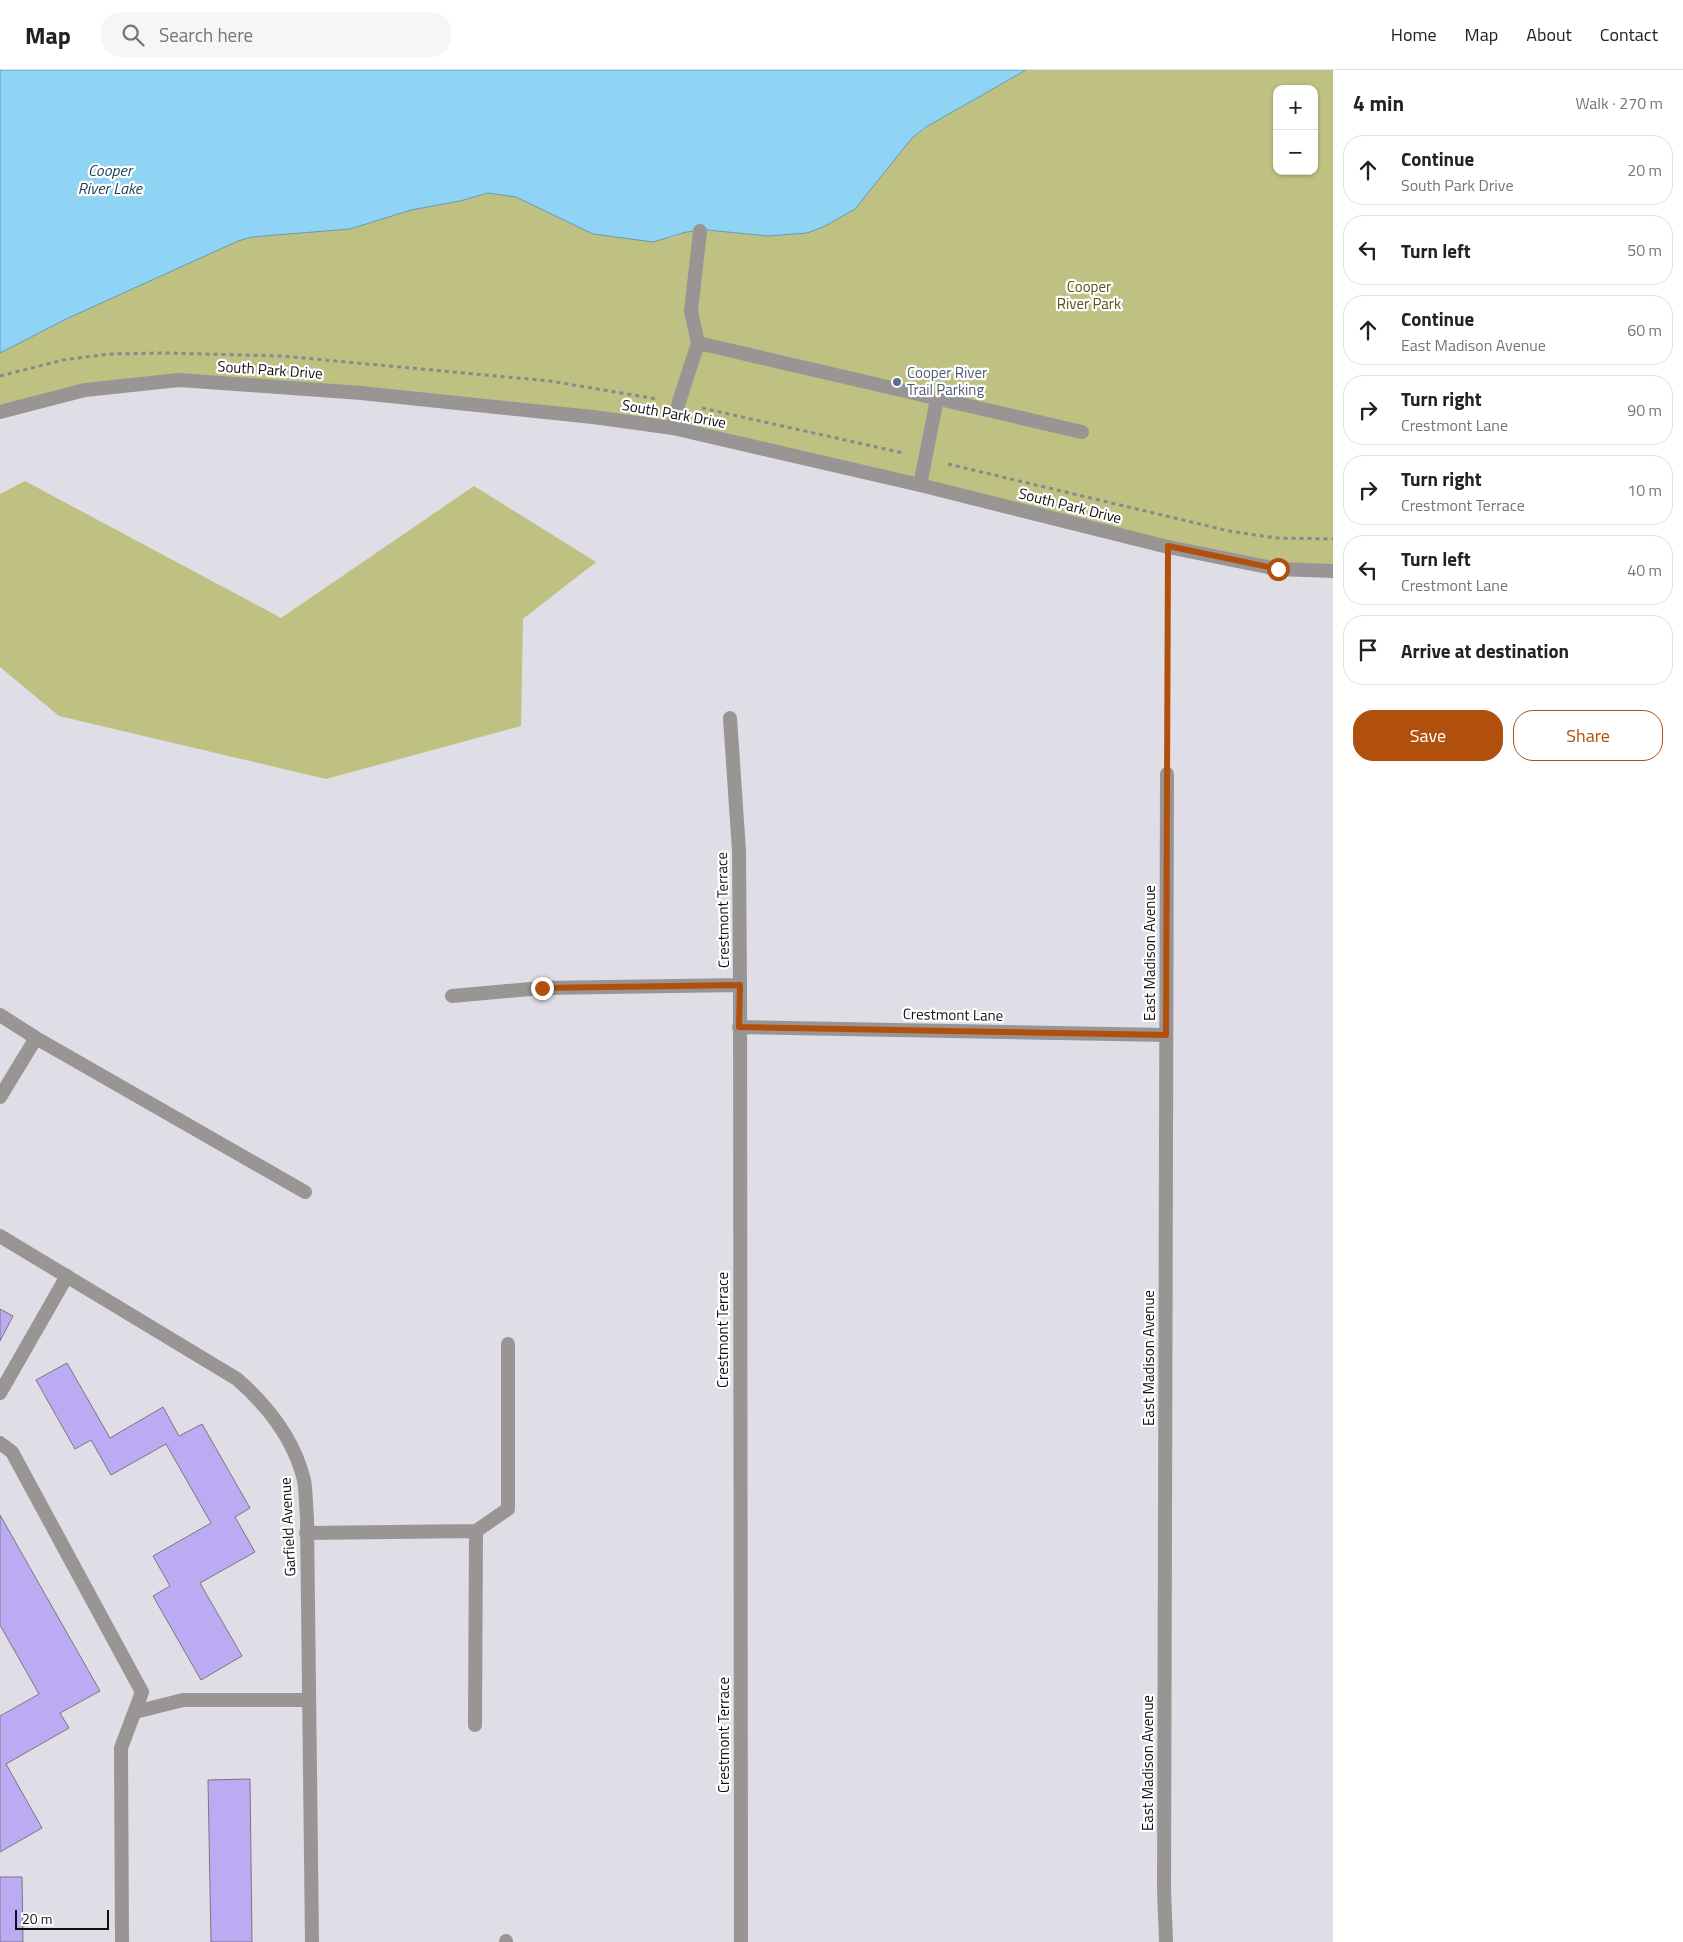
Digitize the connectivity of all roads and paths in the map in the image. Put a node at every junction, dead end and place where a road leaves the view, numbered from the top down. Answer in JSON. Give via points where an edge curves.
{"nodes":[{"id":1,"x":700,"y":231,"type":"dead end"},
{"id":2,"x":698,"y":343,"type":"junction"},
{"id":3,"x":937,"y":400,"type":"junction"},
{"id":4,"x":0,"y":412,"type":"edge"},
{"id":5,"x":673,"y":428,"type":"junction"},
{"id":6,"x":1082,"y":432,"type":"dead end"},
{"id":7,"x":920,"y":485,"type":"junction"},
{"id":8,"x":1168,"y":546,"type":"junction"},
{"id":9,"x":1333,"y":571,"type":"edge"},
{"id":10,"x":730,"y":718,"type":"dead end"},
{"id":11,"x":1167,"y":774,"type":"joint"},
{"id":12,"x":740,"y":985,"type":"junction"},
{"id":13,"x":452,"y":996,"type":"dead end"},
{"id":14,"x":0,"y":1015,"type":"edge"},
{"id":15,"x":739,"y":1027,"type":"junction"},
{"id":16,"x":1166,"y":1035,"type":"junction"},
{"id":17,"x":36,"y":1038,"type":"junction"},
{"id":18,"x":0,"y":1097,"type":"edge"},
{"id":19,"x":305,"y":1192,"type":"dead end"},
{"id":20,"x":0,"y":1236,"type":"edge"},
{"id":21,"x":67,"y":1276,"type":"junction"},
{"id":22,"x":508,"y":1344,"type":"dead end"},
{"id":23,"x":0,"y":1393,"type":"edge"},
{"id":24,"x":0,"y":1443,"type":"edge"},
{"id":25,"x":476,"y":1531,"type":"junction"},
{"id":26,"x":306,"y":1532,"type":"junction"},
{"id":27,"x":309,"y":1700,"type":"junction"},
{"id":28,"x":134,"y":1712,"type":"junction"},
{"id":29,"x":475,"y":1726,"type":"dead end"},
{"id":30,"x":122,"y":1942,"type":"edge"},
{"id":31,"x":312,"y":1942,"type":"edge"},
{"id":32,"x":741,"y":1942,"type":"edge"},
{"id":33,"x":1166,"y":1942,"type":"edge"}],
"edges":[{"from":1,"to":2,"type":"street","via":[[691,310]]},
{"from":2,"to":3,"type":"street"},
{"from":2,"to":5,"type":"street"},
{"from":3,"to":6,"type":"street"},
{"from":3,"to":7,"type":"street"},
{"from":4,"to":5,"type":"street","name":"South Park Drive","via":[[85,390],[179,380],[361,393]]},
{"from":5,"to":7,"type":"street","name":"South Park Drive"},
{"from":7,"to":8,"type":"street","name":"South Park Drive"},
{"from":8,"to":9,"type":"street","name":"South Park Drive","via":[[1278,569]]},
{"from":8,"to":11,"type":"path"},
{"from":10,"to":12,"type":"street","name":"Crestmont Terrace","via":[[739,851]]},
{"from":11,"to":16,"type":"street","name":"East Madison Avenue"},
{"from":12,"to":13,"type":"street","via":[[542,988]]},
{"from":12,"to":15,"type":"street","name":"Crestmont Terrace"},
{"from":14,"to":17,"type":"street"},
{"from":15,"to":16,"type":"street","name":"Crestmont Lane"},
{"from":15,"to":32,"type":"street","name":"Crestmont Terrace"},
{"from":16,"to":33,"type":"street","name":"East Madison Avenue"},
{"from":17,"to":18,"type":"street"},
{"from":17,"to":19,"type":"street"},
{"from":20,"to":21,"type":"street","name":"Garfield Avenue"},
{"from":21,"to":23,"type":"street"},
{"from":21,"to":26,"type":"street","name":"Garfield Avenue","via":[[237,1379],[260,1399],[296,1451],[304,1482]]},
{"from":22,"to":25,"type":"street","via":[[508,1510]]},
{"from":24,"to":28,"type":"street","via":[[12,1452],[142,1692]]},
{"from":25,"to":26,"type":"street"},
{"from":25,"to":29,"type":"street"},
{"from":26,"to":27,"type":"street","name":"Garfield Avenue"},
{"from":27,"to":28,"type":"street","via":[[183,1700]]},
{"from":27,"to":31,"type":"street","name":"Garfield Avenue"},
{"from":28,"to":30,"type":"street","via":[[120,1748]]}]}
